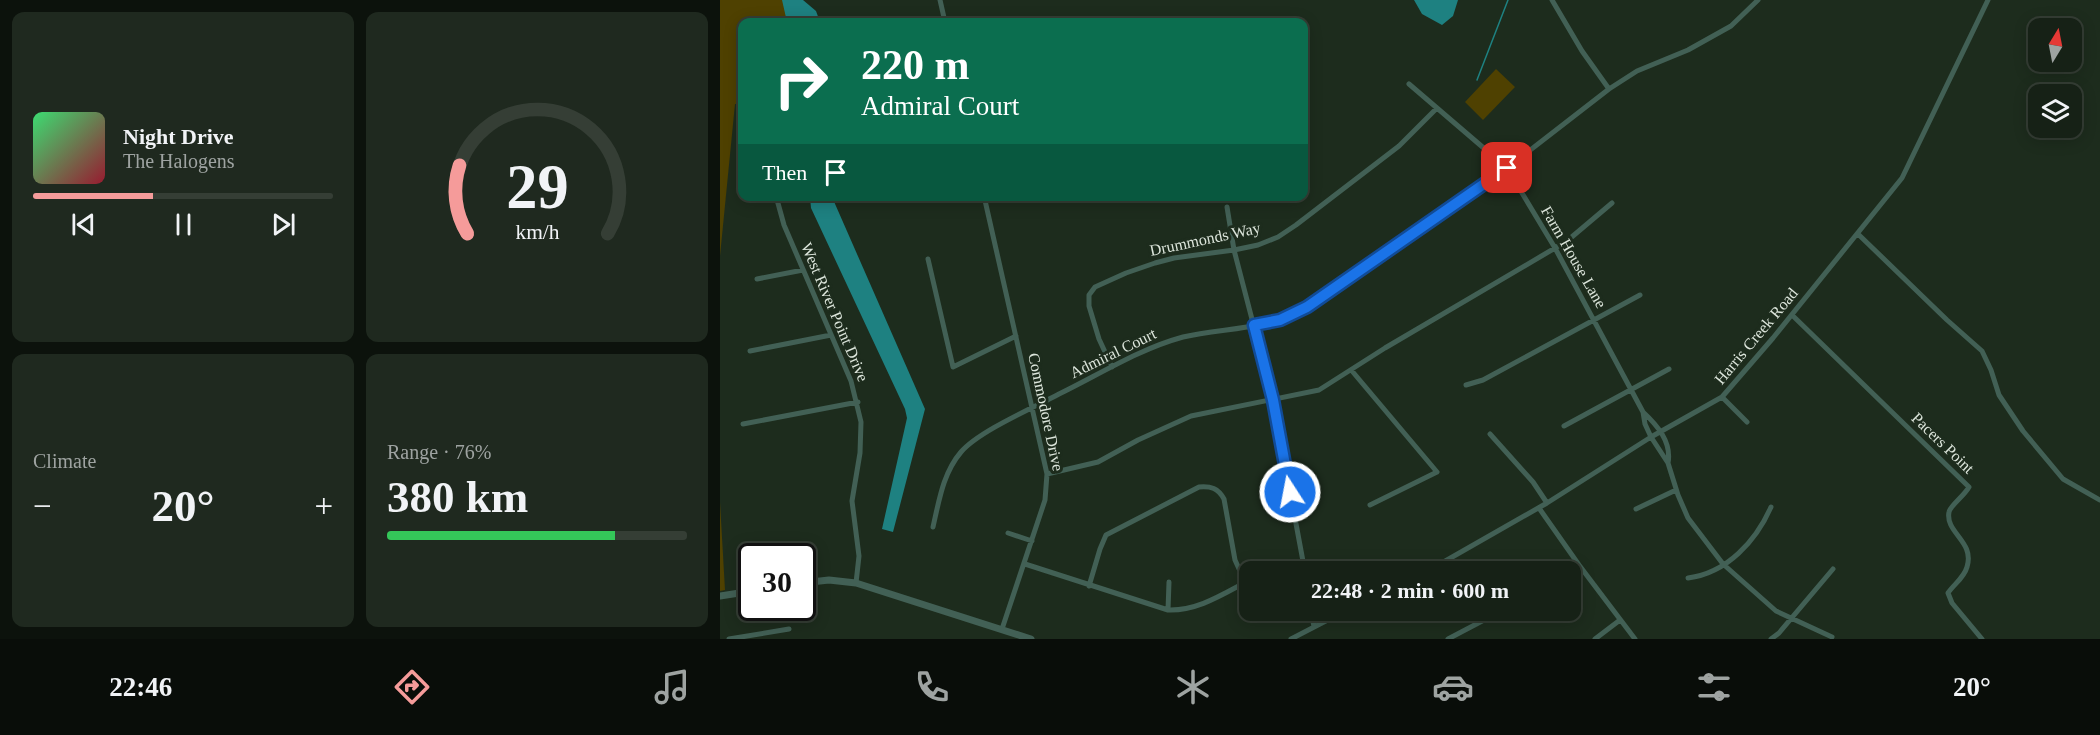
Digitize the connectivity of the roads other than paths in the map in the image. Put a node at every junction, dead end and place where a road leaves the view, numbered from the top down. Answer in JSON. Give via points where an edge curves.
{"nodes":[{"id":1,"x":940,"y":0,"type":"edge"},
{"id":2,"x":1552,"y":0,"type":"edge"},
{"id":3,"x":1758,"y":0,"type":"edge"},
{"id":4,"x":1988,"y":0,"type":"edge"},
{"id":5,"x":944,"y":18,"type":"edge"},
{"id":6,"x":1409,"y":84,"type":"dead end"},
{"id":7,"x":1609,"y":89,"type":"junction"},
{"id":8,"x":1437,"y":108,"type":"junction"},
{"id":9,"x":1507,"y":168,"type":"junction"},
{"id":10,"x":777,"y":201,"type":"edge"},
{"id":11,"x":985,"y":201,"type":"edge"},
{"id":12,"x":1612,"y":203,"type":"dead end"},
{"id":13,"x":1227,"y":207,"type":"dead end"},
{"id":14,"x":1858,"y":234,"type":"junction"},
{"id":15,"x":1556,"y":248,"type":"junction"},
{"id":16,"x":1234,"y":250,"type":"junction"},
{"id":17,"x":928,"y":259,"type":"dead end"},
{"id":18,"x":803,"y":270,"type":"junction"},
{"id":19,"x":757,"y":279,"type":"dead end"},
{"id":20,"x":1640,"y":295,"type":"dead end"},
{"id":21,"x":1792,"y":315,"type":"junction"},
{"id":22,"x":1594,"y":319,"type":"junction"},
{"id":23,"x":1254,"y":325,"type":"junction"},
{"id":24,"x":831,"y":335,"type":"junction"},
{"id":25,"x":1016,"y":336,"type":"junction"},
{"id":26,"x":750,"y":351,"type":"dead end"},
{"id":27,"x":1112,"y":367,"type":"junction"},
{"id":28,"x":1669,"y":369,"type":"dead end"},
{"id":29,"x":1352,"y":370,"type":"junction"},
{"id":30,"x":1466,"y":385,"type":"dead end"},
{"id":31,"x":1631,"y":390,"type":"junction"},
{"id":32,"x":1722,"y":397,"type":"junction"},
{"id":33,"x":1273,"y":400,"type":"junction"},
{"id":34,"x":858,"y":402,"type":"junction"},
{"id":35,"x":1032,"y":408,"type":"junction"},
{"id":36,"x":1642,"y":412,"type":"junction"},
{"id":37,"x":1747,"y":423,"type":"dead end"},
{"id":38,"x":743,"y":424,"type":"dead end"},
{"id":39,"x":1564,"y":426,"type":"dead end"},
{"id":40,"x":1661,"y":431,"type":"junction"},
{"id":41,"x":1490,"y":434,"type":"dead end"},
{"id":42,"x":1650,"y":437,"type":"junction"},
{"id":43,"x":1668,"y":463,"type":"junction"},
{"id":44,"x":1047,"y":474,"type":"junction"},
{"id":45,"x":1676,"y":490,"type":"junction"},
{"id":46,"x":2100,"y":500,"type":"edge"},
{"id":47,"x":1547,"y":503,"type":"junction"},
{"id":48,"x":1370,"y":505,"type":"dead end"},
{"id":49,"x":1771,"y":507,"type":"dead end"},
{"id":50,"x":1539,"y":508,"type":"junction"},
{"id":51,"x":1636,"y":509,"type":"dead end"},
{"id":52,"x":933,"y":527,"type":"dead end"},
{"id":53,"x":1008,"y":533,"type":"dead end"},
{"id":54,"x":1032,"y":541,"type":"junction"},
{"id":55,"x":1303,"y":561,"type":"edge"},
{"id":56,"x":1445,"y":561,"type":"edge"},
{"id":57,"x":1576,"y":561,"type":"edge"},
{"id":58,"x":1025,"y":564,"type":"junction"},
{"id":59,"x":1724,"y":564,"type":"junction"},
{"id":60,"x":1239,"y":567,"type":"edge"},
{"id":61,"x":1581,"y":568,"type":"edge"},
{"id":62,"x":1833,"y":569,"type":"dead end"},
{"id":63,"x":1688,"y":578,"type":"dead end"},
{"id":64,"x":816,"y":582,"type":"edge"},
{"id":65,"x":1169,"y":582,"type":"dead end"},
{"id":66,"x":856,"y":583,"type":"junction"},
{"id":67,"x":1239,"y":585,"type":"edge"},
{"id":68,"x":1089,"y":586,"type":"junction"},
{"id":69,"x":738,"y":593,"type":"edge"},
{"id":70,"x":720,"y":596,"type":"edge"},
{"id":71,"x":1167,"y":610,"type":"junction"},
{"id":72,"x":1790,"y":619,"type":"junction"},
{"id":73,"x":1620,"y":620,"type":"junction"},
{"id":74,"x":1313,"y":621,"type":"edge"},
{"id":75,"x":1326,"y":621,"type":"edge"},
{"id":76,"x":1482,"y":621,"type":"edge"},
{"id":77,"x":1314,"y":627,"type":"junction"},
{"id":78,"x":789,"y":629,"type":"dead end"},
{"id":79,"x":1002,"y":629,"type":"junction"},
{"id":80,"x":1462,"y":632,"type":"junction"},
{"id":81,"x":1832,"y":637,"type":"dead end"},
{"id":82,"x":729,"y":639,"type":"edge"},
{"id":83,"x":1031,"y":639,"type":"edge"},
{"id":84,"x":1291,"y":639,"type":"edge"},
{"id":85,"x":1448,"y":639,"type":"edge"},
{"id":86,"x":1464,"y":639,"type":"edge"},
{"id":87,"x":1595,"y":639,"type":"edge"},
{"id":88,"x":1635,"y":639,"type":"edge"},
{"id":89,"x":1771,"y":639,"type":"edge"},
{"id":90,"x":1982,"y":639,"type":"edge"}],
"edges":[{"from":1,"to":5,"type":"street"},
{"from":2,"to":7,"type":"street"},
{"from":3,"to":7,"type":"street","name":"Admiral Court","via":[[1731,26],[1688,50],[1637,71]]},
{"from":4,"to":14,"type":"street","name":"Harris Creek Road","via":[[1902,178]]},
{"from":6,"to":8,"type":"street","name":"Farm House Lane"},
{"from":7,"to":9,"type":"street","name":"Admiral Court"},
{"from":8,"to":9,"type":"street","name":"Farm House Lane"},
{"from":8,"to":16,"type":"street","name":"Drummonds Way","via":[[1399,146],[1296,225],[1278,237]]},
{"from":9,"to":15,"type":"street","name":"Farm House Lane"},
{"from":9,"to":23,"type":"street","name":"Admiral Court","via":[[1307,307],[1280,320]]},
{"from":10,"to":18,"type":"street","name":"West River Point Drive"},
{"from":11,"to":25,"type":"street","name":"Commodore Drive"},
{"from":12,"to":15,"type":"street"},
{"from":13,"to":16,"type":"street"},
{"from":14,"to":21,"type":"street","name":"Harris Creek Road"},
{"from":14,"to":46,"type":"street","via":[[1982,351],[1999,395],[2023,431],[2063,478]]},
{"from":15,"to":22,"type":"street","name":"Farm House Lane"},
{"from":15,"to":29,"type":"street"},
{"from":16,"to":23,"type":"street"},
{"from":16,"to":27,"type":"street","name":"Drummonds Way","via":[[1155,262],[1091,290],[1089,306]]},
{"from":17,"to":25,"type":"street","via":[[952,367]]},
{"from":18,"to":19,"type":"street"},
{"from":18,"to":24,"type":"street","name":"West River Point Drive"},
{"from":20,"to":22,"type":"street"},
{"from":21,"to":32,"type":"street","name":"Harris Creek Road"},
{"from":21,"to":90,"type":"street","name":"Pacers Point","via":[[1969,487],[1948,513],[1949,522],[1967,547],[1968,557],[1963,576],[1948,593]]},
{"from":22,"to":30,"type":"street","via":[[1483,380]]},
{"from":22,"to":31,"type":"street","name":"Farm House Lane"},
{"from":23,"to":27,"type":"street","name":"Admiral Court","via":[[1169,341]]},
{"from":23,"to":33,"type":"street"},
{"from":24,"to":26,"type":"street"},
{"from":24,"to":34,"type":"street","name":"West River Point Drive"},
{"from":25,"to":35,"type":"street","name":"Commodore Drive"},
{"from":27,"to":35,"type":"street","name":"Admiral Court"},
{"from":28,"to":31,"type":"street"},
{"from":29,"to":33,"type":"street","via":[[1319,390]]},
{"from":29,"to":48,"type":"street","via":[[1437,472]]},
{"from":31,"to":36,"type":"street","name":"Farm House Lane"},
{"from":31,"to":39,"type":"street"},
{"from":32,"to":37,"type":"street"},
{"from":32,"to":40,"type":"street","name":"Harris Creek Road"},
{"from":33,"to":44,"type":"street","via":[[1191,416],[1098,462]]},
{"from":33,"to":55,"type":"street"},
{"from":34,"to":38,"type":"street"},
{"from":34,"to":66,"type":"street","name":"West River Point Drive","via":[[861,440],[852,501],[859,556]]},
{"from":35,"to":44,"type":"street","name":"Commodore Drive"},
{"from":35,"to":52,"type":"street","name":"Admiral Court","via":[[963,450],[943,484]]},
{"from":36,"to":40,"type":"street","name":"Farm House Lane"},
{"from":36,"to":42,"type":"street","name":"Farm House Lane"},
{"from":40,"to":42,"type":"street","name":"Harris Creek Road"},
{"from":40,"to":43,"type":"street","via":[[1670,454]]},
{"from":41,"to":47,"type":"street"},
{"from":42,"to":43,"type":"street","name":"Farm House Lane"},
{"from":42,"to":47,"type":"street","name":"Harris Creek Road"},
{"from":43,"to":45,"type":"street"},
{"from":44,"to":54,"type":"street","name":"Commodore Drive","via":[[1045,501]]},
{"from":45,"to":51,"type":"street"},
{"from":45,"to":59,"type":"street","via":[[1695,528]]},
{"from":47,"to":50,"type":"street","name":"Harris Creek Road"},
{"from":49,"to":59,"type":"street","via":[[1752,541]]},
{"from":50,"to":56,"type":"street","name":"Harris Creek Road"},
{"from":50,"to":57,"type":"street"},
{"from":53,"to":54,"type":"street"},
{"from":54,"to":58,"type":"street","name":"Commodore Drive"},
{"from":58,"to":68,"type":"street"},
{"from":58,"to":79,"type":"street","name":"Commodore Drive"},
{"from":59,"to":63,"type":"street","via":[[1702,576]]},
{"from":59,"to":72,"type":"street","via":[[1766,603]]},
{"from":60,"to":68,"type":"street","via":[[1224,499],[1213,488],[1199,487],[1107,535]]},
{"from":61,"to":73,"type":"street"},
{"from":62,"to":72,"type":"street"},
{"from":64,"to":66,"type":"street"},
{"from":65,"to":71,"type":"street"},
{"from":66,"to":79,"type":"street"},
{"from":67,"to":71,"type":"street","via":[[1191,609]]},
{"from":68,"to":71,"type":"street"},
{"from":69,"to":70,"type":"street"},
{"from":72,"to":81,"type":"street"},
{"from":72,"to":89,"type":"street"},
{"from":73,"to":87,"type":"street"},
{"from":73,"to":88,"type":"street"},
{"from":74,"to":77,"type":"street"},
{"from":75,"to":77,"type":"street"},
{"from":76,"to":80,"type":"street"},
{"from":77,"to":84,"type":"street"},
{"from":78,"to":82,"type":"street"},
{"from":79,"to":83,"type":"street"},
{"from":80,"to":85,"type":"street"},
{"from":80,"to":86,"type":"street"}]}
